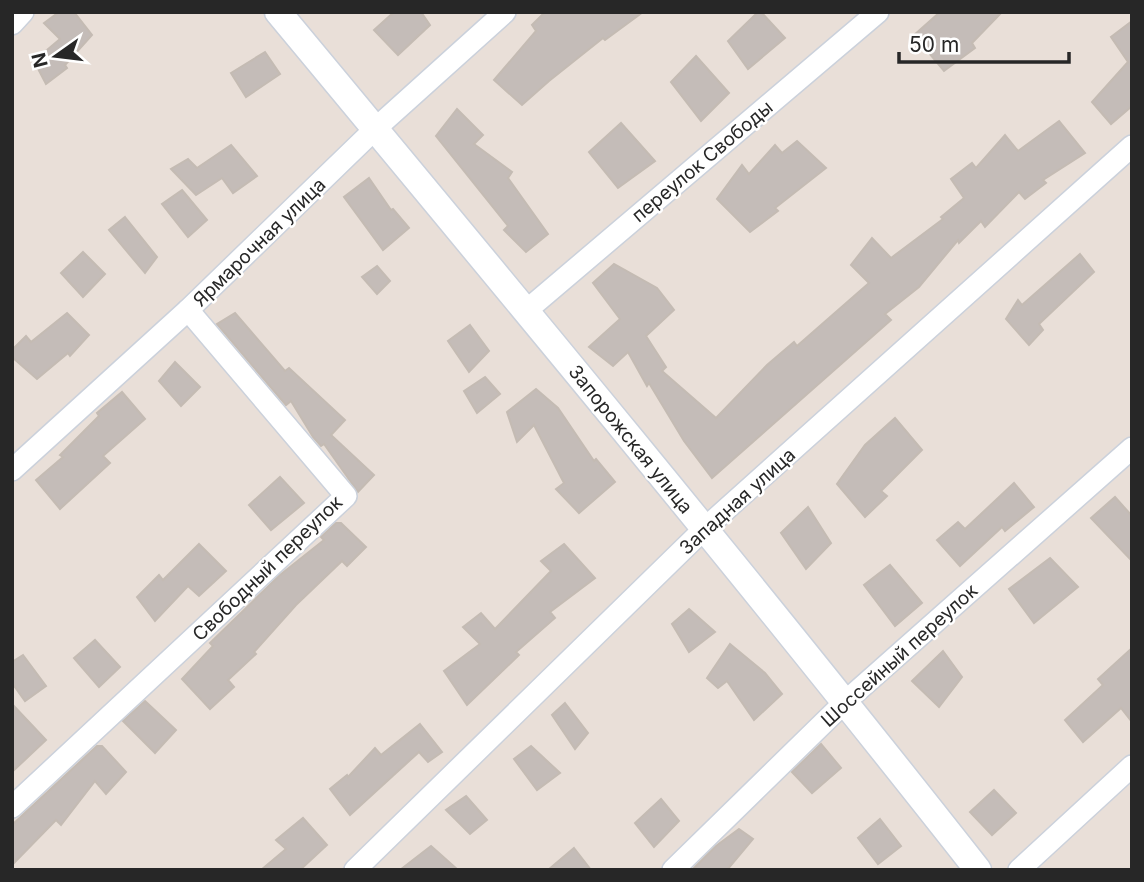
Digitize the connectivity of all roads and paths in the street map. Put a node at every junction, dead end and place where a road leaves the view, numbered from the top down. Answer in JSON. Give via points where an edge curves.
{"nodes":[{"id":1,"x":23,"y":12,"type":"edge"},
{"id":2,"x":278,"y":12,"type":"edge"},
{"id":3,"x":505,"y":12,"type":"edge"},
{"id":4,"x":878,"y":12,"type":"edge"},
{"id":5,"x":12,"y":24,"type":"edge"},
{"id":6,"x":375,"y":129,"type":"junction"},
{"id":7,"x":1132,"y":146,"type":"edge"},
{"id":8,"x":188,"y":310,"type":"junction"},
{"id":9,"x":527,"y":310,"type":"junction"},
{"id":10,"x":1132,"y":448,"type":"edge"},
{"id":11,"x":12,"y":470,"type":"edge"},
{"id":12,"x":703,"y":530,"type":"junction"},
{"id":13,"x":846,"y":701,"type":"junction"},
{"id":14,"x":1132,"y":766,"type":"edge"},
{"id":15,"x":12,"y":807,"type":"edge"},
{"id":16,"x":355,"y":870,"type":"edge"},
{"id":17,"x":673,"y":870,"type":"edge"},
{"id":18,"x":978,"y":870,"type":"edge"},
{"id":19,"x":1018,"y":870,"type":"edge"}],
"edges":[{"from":1,"to":5,"type":"street"},
{"from":2,"to":6,"type":"street","name":"Запорожская улица"},
{"from":3,"to":6,"type":"street","name":"Ярмарочная улица"},
{"from":4,"to":9,"type":"street","name":"переулок Свободы"},
{"from":6,"to":8,"type":"street","name":"Ярмарочная улица"},
{"from":6,"to":9,"type":"street","name":"Запорожская улица"},
{"from":7,"to":12,"type":"street","name":"Западная улица"},
{"from":8,"to":11,"type":"street","name":"Ярмарочная улица"},
{"from":8,"to":15,"type":"street","name":"Свободный переулок","via":[[346,496]]},
{"from":9,"to":12,"type":"street","name":"Запорожская улица"},
{"from":10,"to":13,"type":"street","name":"Шоссейный переулок"},
{"from":12,"to":13,"type":"street","name":"Запорожская улица"},
{"from":12,"to":16,"type":"street","name":"Западная улица"},
{"from":13,"to":17,"type":"street","name":"Шоссейный переулок"},
{"from":13,"to":18,"type":"street","name":"Запорожская улица"},
{"from":14,"to":19,"type":"street"}]}
